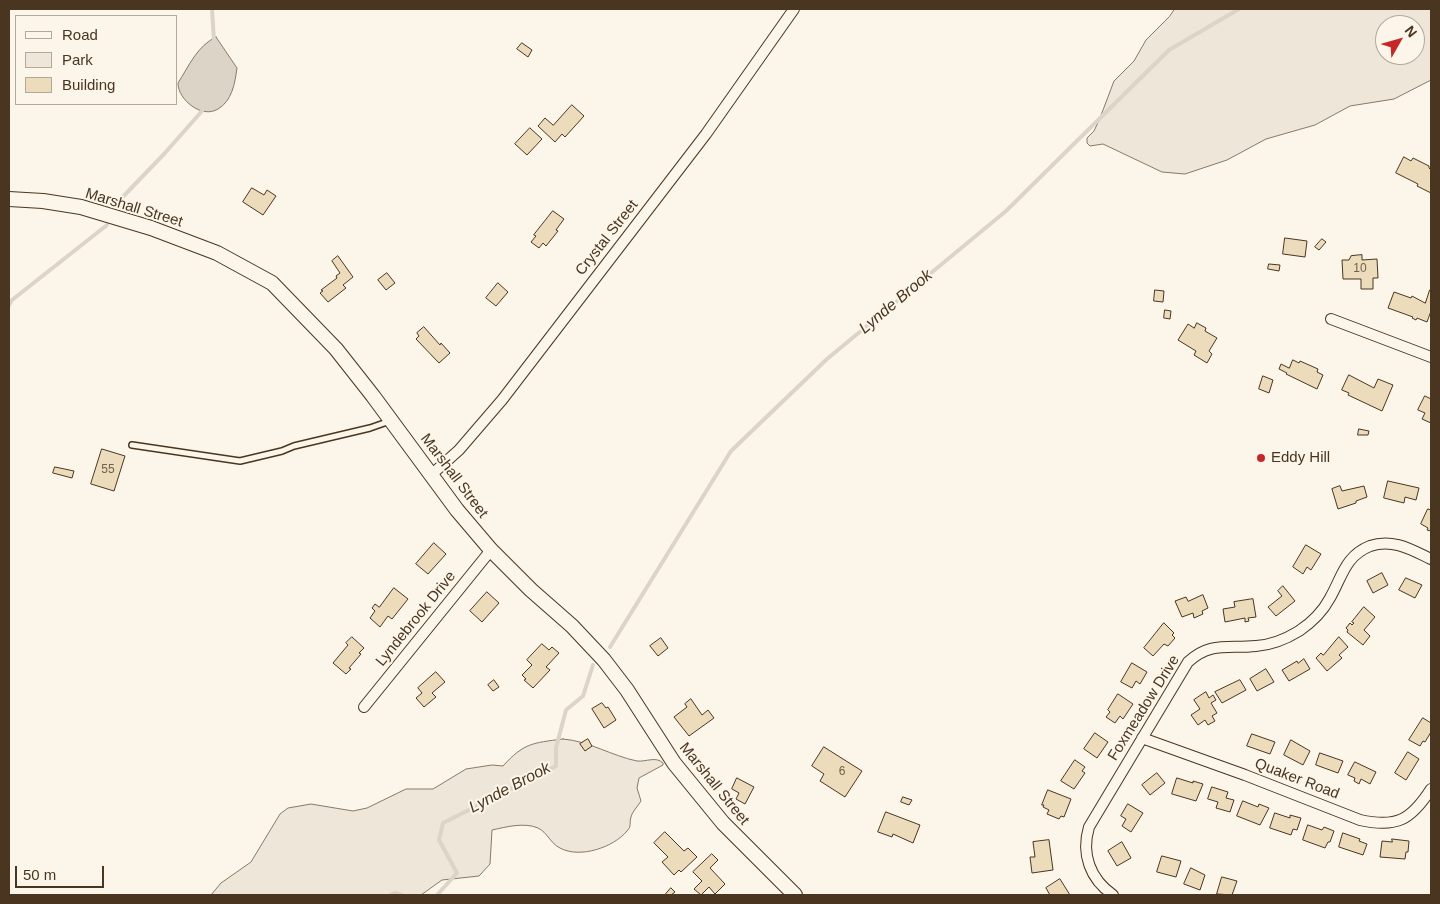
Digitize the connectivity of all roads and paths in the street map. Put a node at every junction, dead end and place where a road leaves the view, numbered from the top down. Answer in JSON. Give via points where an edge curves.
{"nodes":[{"id":1,"x":794,"y":9,"type":"edge"},
{"id":2,"x":9,"y":199,"type":"edge"},
{"id":3,"x":1331,"y":319,"type":"dead end"},
{"id":4,"x":1431,"y":356,"type":"edge"},
{"id":5,"x":391,"y":420,"type":"junction"},
{"id":6,"x":132,"y":444,"type":"dead end"},
{"id":7,"x":431,"y":475,"type":"junction"},
{"id":8,"x":491,"y":550,"type":"junction"},
{"id":9,"x":1431,"y":559,"type":"edge"},
{"id":10,"x":364,"y":707,"type":"dead end"},
{"id":11,"x":1142,"y":738,"type":"junction"},
{"id":12,"x":1431,"y":789,"type":"edge"},
{"id":13,"x":796,"y":895,"type":"edge"},
{"id":14,"x":1113,"y":895,"type":"edge"}],
"edges":[{"from":1,"to":7,"type":"street","name":"Crystal Street","via":[[706,134],[502,400],[459,450]]},
{"from":2,"to":5,"type":"street","name":"Marshall Street","via":[[82,207],[114,216],[217,254],[272,283],[336,349]]},
{"from":3,"to":4,"type":"street"},
{"from":5,"to":6,"type":"lane","via":[[240,461]]},
{"from":5,"to":7,"type":"street","name":"Marshall Street"},
{"from":7,"to":8,"type":"street","name":"Marshall Street"},
{"from":8,"to":10,"type":"street","name":"Lyndebrook Drive"},
{"from":8,"to":13,"type":"street","name":"Marshall Street","via":[[592,646],[627,690],[659,742],[722,823]]},
{"from":9,"to":11,"type":"street","name":"Foxmeadow Drive","via":[[1397,544],[1365,548],[1349,561],[1325,605],[1300,630],[1266,645],[1214,647],[1194,657]]},
{"from":11,"to":12,"type":"street","name":"Quaker Road","via":[[1376,824],[1389,824],[1414,812]]},
{"from":11,"to":14,"type":"street","name":"Foxmeadow Drive","via":[[1092,819],[1086,836],[1090,870]]}]}
